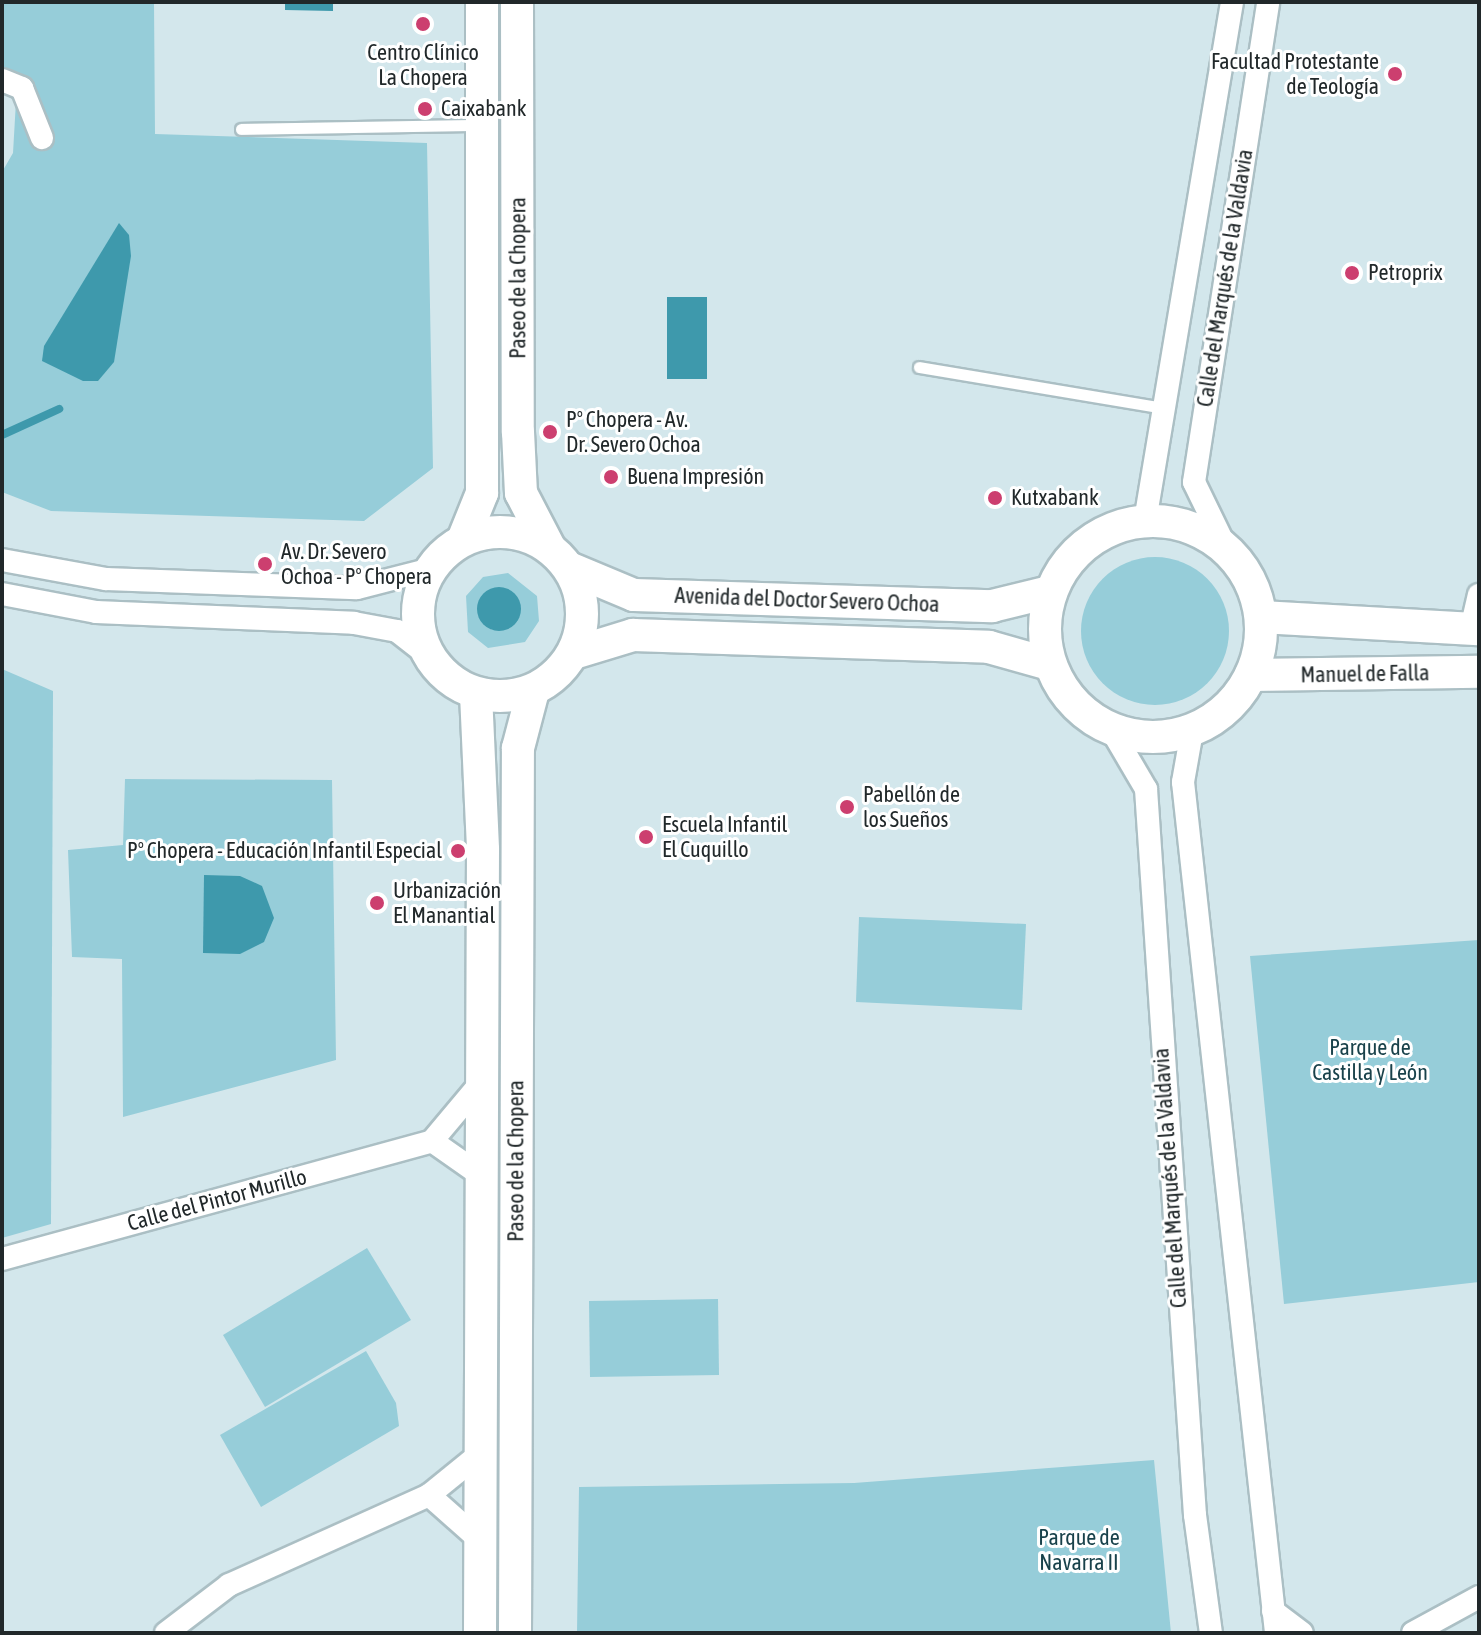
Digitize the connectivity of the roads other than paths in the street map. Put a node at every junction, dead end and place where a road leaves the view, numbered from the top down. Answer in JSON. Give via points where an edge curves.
{"nodes":[{"id":1,"x":482,"y":2,"type":"edge"},
{"id":2,"x":517,"y":2,"type":"edge"},
{"id":3,"x":1232,"y":2,"type":"edge"},
{"id":4,"x":1268,"y":2,"type":"edge"},
{"id":5,"x":2,"y":80,"type":"edge"},
{"id":6,"x":481,"y":125,"type":"junction"},
{"id":7,"x":241,"y":129,"type":"dead end"},
{"id":8,"x":42,"y":138,"type":"dead end"},
{"id":9,"x":919,"y":367,"type":"dead end"},
{"id":10,"x":1164,"y":408,"type":"junction"},
{"id":11,"x":1145,"y":521,"type":"junction"},
{"id":12,"x":463,"y":540,"type":"junction"},
{"id":13,"x":1226,"y":548,"type":"junction"},
{"id":14,"x":559,"y":557,"type":"junction"},
{"id":15,"x":3,"y":560,"type":"edge"},
{"id":16,"x":431,"y":569,"type":"junction"},
{"id":17,"x":1049,"y":592,"type":"junction"},
{"id":18,"x":2,"y":594,"type":"edge"},
{"id":19,"x":1479,"y":595,"type":"edge"},
{"id":20,"x":1261,"y":617,"type":"junction"},
{"id":21,"x":1475,"y":629,"type":"edge"},
{"id":22,"x":574,"y":653,"type":"junction"},
{"id":23,"x":428,"y":655,"type":"junction"},
{"id":24,"x":1049,"y":664,"type":"junction"},
{"id":25,"x":1479,"y":672,"type":"edge"},
{"id":26,"x":1251,"y":675,"type":"junction"},
{"id":27,"x":533,"y":691,"type":"junction"},
{"id":28,"x":476,"y":694,"type":"junction"},
{"id":29,"x":1112,"y":731,"type":"junction"},
{"id":30,"x":1192,"y":731,"type":"junction"},
{"id":31,"x":479,"y":1085,"type":"junction"},
{"id":32,"x":432,"y":1141,"type":"junction"},
{"id":33,"x":479,"y":1174,"type":"junction"},
{"id":34,"x":2,"y":1259,"type":"edge"},
{"id":35,"x":482,"y":1452,"type":"junction"},
{"id":36,"x":429,"y":1495,"type":"junction"},
{"id":37,"x":483,"y":1543,"type":"junction"},
{"id":38,"x":1479,"y":1597,"type":"edge"},
{"id":39,"x":1274,"y":1622,"type":"edge"},
{"id":40,"x":166,"y":1633,"type":"edge"},
{"id":41,"x":480,"y":1633,"type":"edge"},
{"id":42,"x":515,"y":1633,"type":"edge"},
{"id":43,"x":1211,"y":1633,"type":"edge"},
{"id":44,"x":1302,"y":1633,"type":"edge"},
{"id":45,"x":1413,"y":1633,"type":"edge"}],
"edges":[{"from":1,"to":6,"type":"main road","name":"Paseo de la Chopera"},
{"from":2,"to":14,"type":"main road","name":"Paseo de la Chopera","via":[[521,493]]},
{"from":3,"to":10,"type":"street","name":"Calle del Marqués de la Valdavia"},
{"from":4,"to":13,"type":"street","name":"Calle del Marqués de la Valdavia","via":[[1194,482]]},
{"from":5,"to":8,"type":"street","via":[[22,88]]},
{"from":6,"to":7,"type":"lane"},
{"from":6,"to":12,"type":"main road","name":"Paseo de la Chopera","via":[[482,493]]},
{"from":9,"to":10,"type":"lane"},
{"from":10,"to":11,"type":"street","name":"Calle del Marqués de la Valdavia"},
{"from":11,"to":13,"type":"main road","via":[[1194,528]]},
{"from":11,"to":17,"type":"main road","via":[[1092,537],[1065,563]]},
{"from":12,"to":14,"type":"main road","via":[[507,533]]},
{"from":12,"to":16,"type":"main road"},
{"from":13,"to":20,"type":"main road","via":[[1250,580]]},
{"from":14,"to":17,"type":"main road","name":"Avenida del Doctor Severo Ochoa","via":[[634,595],[992,606]]},
{"from":14,"to":22,"type":"main road","via":[[583,625]]},
{"from":15,"to":16,"type":"street","via":[[106,579],[357,588]]},
{"from":16,"to":23,"type":"main road","via":[[418,612]]},
{"from":17,"to":24,"type":"main road"},
{"from":18,"to":23,"type":"street","via":[[96,612],[354,623],[397,631]]},
{"from":19,"to":21,"type":"street"},
{"from":20,"to":21,"type":"main road"},
{"from":20,"to":26,"type":"main road"},
{"from":22,"to":24,"type":"main road","name":"Avenida del Doctor Severo Ochoa","via":[[633,635],[989,647]]},
{"from":22,"to":27,"type":"main road"},
{"from":23,"to":28,"type":"main road","via":[[448,679]]},
{"from":24,"to":29,"type":"main road","via":[[1067,697]]},
{"from":25,"to":26,"type":"main road","name":"Manuel de Falla"},
{"from":26,"to":30,"type":"main road","via":[[1225,711]]},
{"from":27,"to":28,"type":"main road"},
{"from":27,"to":42,"type":"main road","name":"Paseo de la Chopera","via":[[518,748]]},
{"from":28,"to":31,"type":"main road","name":"Paseo de la Chopera","via":[[483,758]]},
{"from":29,"to":30,"type":"main road","via":[[1148,739]]},
{"from":29,"to":43,"type":"street","name":"Calle del Marqués de la Valdavia","via":[[1146,789],[1195,1515]]},
{"from":30,"to":39,"type":"street","via":[[1183,782]]},
{"from":31,"to":32,"type":"street"},
{"from":31,"to":33,"type":"main road","name":"Paseo de la Chopera"},
{"from":32,"to":33,"type":"street"},
{"from":32,"to":34,"type":"street","name":"Calle del Pintor Murillo"},
{"from":33,"to":35,"type":"main road","name":"Paseo de la Chopera"},
{"from":35,"to":36,"type":"street"},
{"from":35,"to":37,"type":"main road","name":"Paseo de la Chopera"},
{"from":36,"to":37,"type":"street"},
{"from":36,"to":40,"type":"street","via":[[229,1585]]},
{"from":37,"to":41,"type":"main road","name":"Paseo de la Chopera"},
{"from":38,"to":45,"type":"street"},
{"from":39,"to":44,"type":"street"}]}
